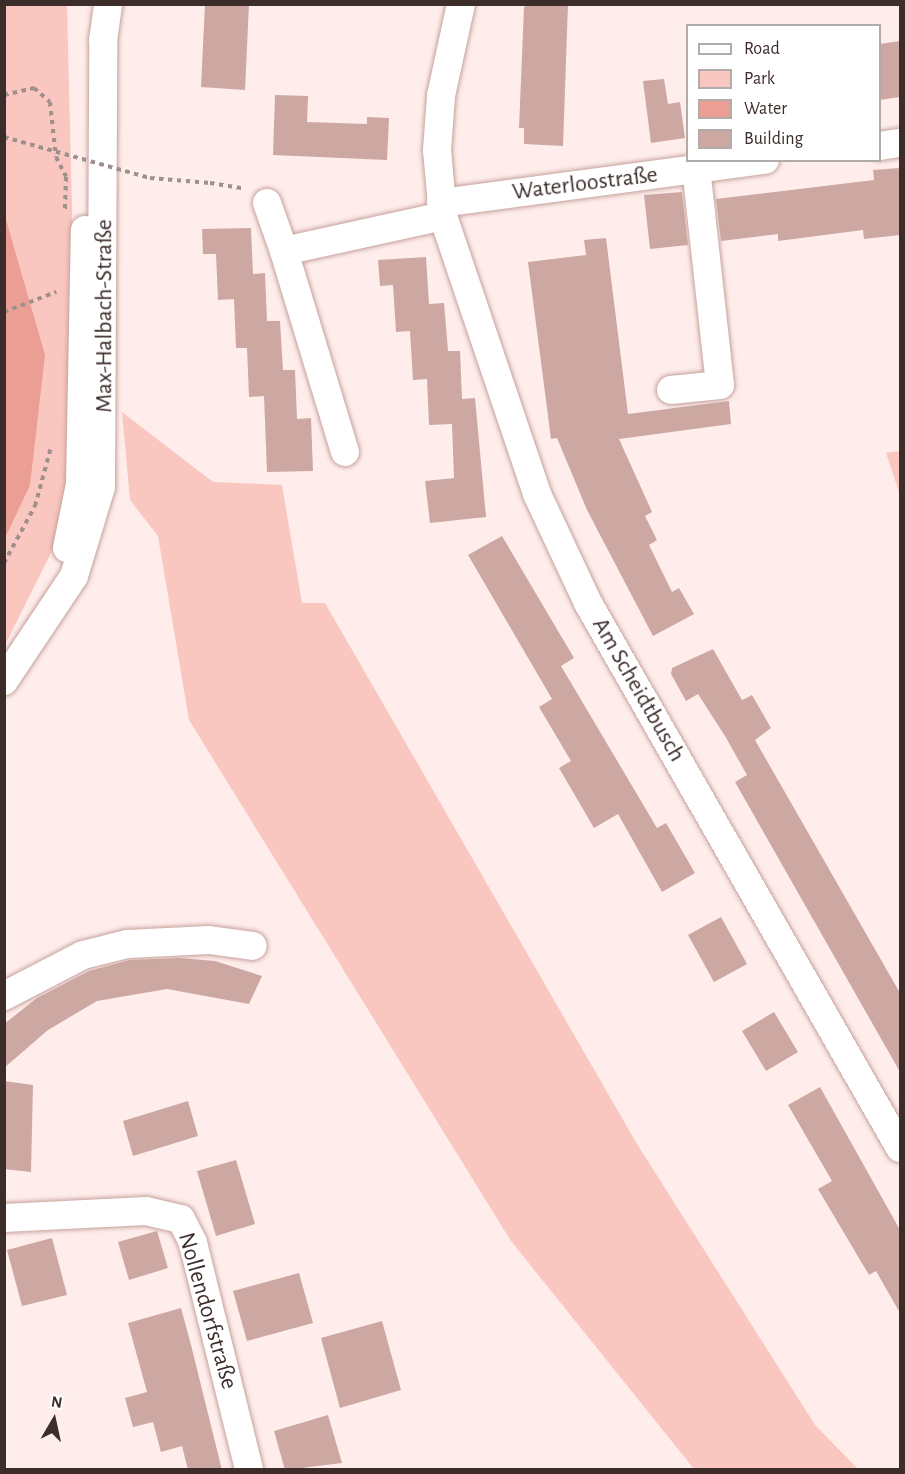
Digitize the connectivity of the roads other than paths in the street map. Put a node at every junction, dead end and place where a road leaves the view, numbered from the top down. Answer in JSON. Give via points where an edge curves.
{"nodes":[{"id":1,"x":92,"y":4,"type":"edge"},
{"id":2,"x":108,"y":4,"type":"edge"},
{"id":3,"x":461,"y":4,"type":"edge"},
{"id":4,"x":900,"y":143,"type":"edge"},
{"id":5,"x":881,"y":146,"type":"edge"},
{"id":6,"x":750,"y":162,"type":"edge"},
{"id":7,"x":696,"y":169,"type":"junction"},
{"id":8,"x":267,"y":203,"type":"dead end"},
{"id":9,"x":442,"y":210,"type":"junction"},
{"id":10,"x":284,"y":251,"type":"junction"},
{"id":11,"x":671,"y":390,"type":"dead end"},
{"id":12,"x":345,"y":452,"type":"dead end"},
{"id":13,"x":47,"y":614,"type":"junction"},
{"id":14,"x":4,"y":681,"type":"edge"},
{"id":15,"x":253,"y":946,"type":"dead end"},
{"id":16,"x":4,"y":996,"type":"edge"},
{"id":17,"x":900,"y":1148,"type":"edge"},
{"id":18,"x":4,"y":1218,"type":"edge"},
{"id":19,"x":249,"y":1470,"type":"edge"}],
"edges":[{"from":1,"to":13,"type":"street","name":"Max-Halbach-Straße","via":[[80,484]]},
{"from":2,"to":13,"type":"street","name":"Max-Halbach-Straße","via":[[103,41],[102,487],[74,576]]},
{"from":3,"to":9,"type":"street","name":"Am Scheidtbusch","via":[[441,96],[437,150]]},
{"from":4,"to":5,"type":"street"},
{"from":6,"to":7,"type":"street","name":"Waterloostraße"},
{"from":7,"to":9,"type":"street","name":"Waterloostraße"},
{"from":7,"to":11,"type":"street","via":[[720,385]]},
{"from":8,"to":10,"type":"street"},
{"from":9,"to":10,"type":"street","name":"Waterloostraße"},
{"from":9,"to":17,"type":"street","name":"Am Scheidtbusch","via":[[537,494],[588,603]]},
{"from":10,"to":12,"type":"street"},
{"from":13,"to":14,"type":"street","name":"Max-Halbach-Straße"},
{"from":15,"to":16,"type":"street","via":[[209,940],[127,944],[83,955]]},
{"from":18,"to":19,"type":"street","name":"Nollendorfstraße","via":[[146,1211],[181,1219],[193,1243]]}]}
